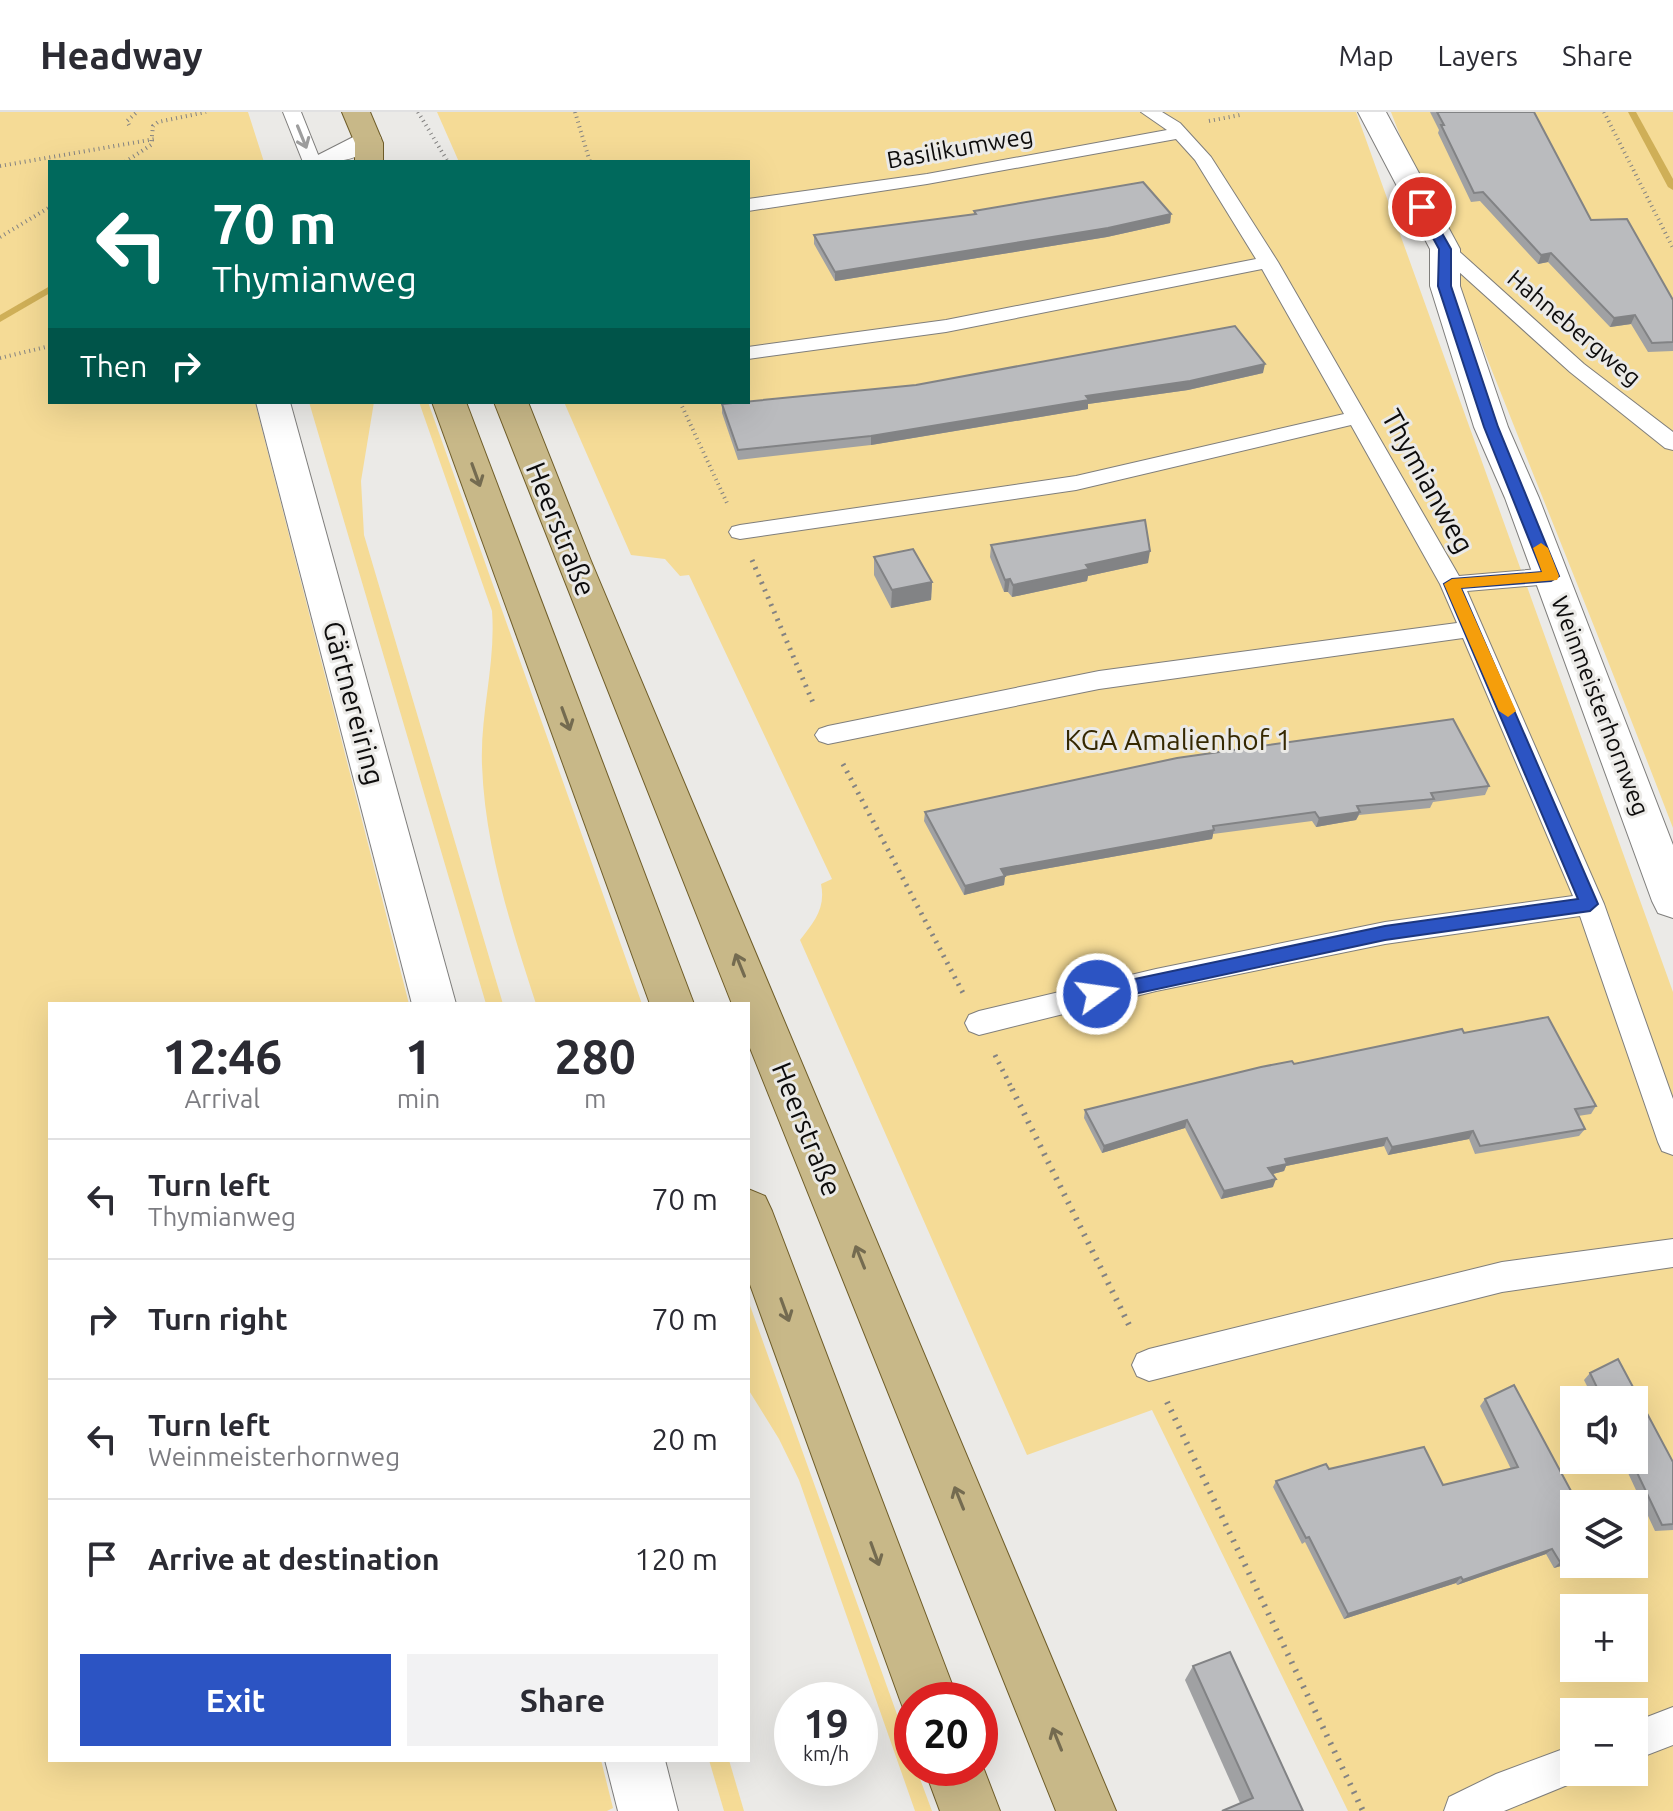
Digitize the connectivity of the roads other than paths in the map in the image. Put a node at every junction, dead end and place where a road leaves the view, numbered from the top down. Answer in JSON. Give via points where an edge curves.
{"nodes":[{"id":1,"x":292,"y":112,"type":"edge"},
{"id":2,"x":356,"y":112,"type":"edge"},
{"id":3,"x":1150,"y":112,"type":"edge"},
{"id":4,"x":1372,"y":112,"type":"edge"},
{"id":5,"x":1180,"y":133,"type":"junction"},
{"id":6,"x":368,"y":148,"type":"edge"},
{"id":7,"x":311,"y":160,"type":"edge"},
{"id":8,"x":332,"y":160,"type":"edge"},
{"id":9,"x":392,"y":160,"type":"edge"},
{"id":10,"x":750,"y":205,"type":"edge"},
{"id":11,"x":1445,"y":249,"type":"junction"},
{"id":12,"x":1268,"y":262,"type":"junction"},
{"id":13,"x":750,"y":353,"type":"edge"},
{"id":14,"x":274,"y":404,"type":"edge"},
{"id":15,"x":450,"y":404,"type":"edge"},
{"id":16,"x":512,"y":404,"type":"edge"},
{"id":17,"x":1358,"y":417,"type":"junction"},
{"id":18,"x":1673,"y":443,"type":"edge"},
{"id":19,"x":740,"y":532,"type":"road end"},
{"id":20,"x":1551,"y":576,"type":"junction"},
{"id":21,"x":1452,"y":584,"type":"junction"},
{"id":22,"x":1472,"y":629,"type":"junction"},
{"id":23,"x":828,"y":735,"type":"road end"},
{"id":24,"x":1673,"y":901,"type":"edge"},
{"id":25,"x":1590,"y":904,"type":"junction"},
{"id":26,"x":433,"y":1002,"type":"edge"},
{"id":27,"x":671,"y":1002,"type":"edge"},
{"id":28,"x":979,"y":1023,"type":"road end"},
{"id":29,"x":1673,"y":1142,"type":"edge"},
{"id":30,"x":750,"y":1216,"type":"edge"},
{"id":31,"x":1673,"y":1253,"type":"edge"},
{"id":32,"x":1149,"y":1365,"type":"road end"},
{"id":33,"x":922,"y":1682,"type":"edge"},
{"id":34,"x":1673,"y":1726,"type":"edge"},
{"id":35,"x":1648,"y":1736,"type":"edge"},
{"id":36,"x":636,"y":1762,"type":"edge"},
{"id":37,"x":1560,"y":1769,"type":"edge"},
{"id":38,"x":961,"y":1786,"type":"edge"},
{"id":39,"x":648,"y":1811,"type":"edge"},
{"id":40,"x":970,"y":1811,"type":"edge"},
{"id":41,"x":1086,"y":1811,"type":"edge"},
{"id":42,"x":1463,"y":1811,"type":"edge"}],
"edges":[{"from":1,"to":7,"type":"lane","one_way":true},
{"from":2,"to":6,"type":"main road"},
{"from":3,"to":5,"type":"lane","name":"Thymianweg"},
{"from":4,"to":11,"type":"street","name":"Weinmeisterhornweg"},
{"from":5,"to":10,"type":"lane","name":"Basilikumweg"},
{"from":5,"to":12,"type":"lane","name":"Thymianweg","via":[[1202,157]]},
{"from":6,"to":8,"type":"street"},
{"from":6,"to":9,"type":"main road"},
{"from":11,"to":18,"type":"lane","name":"Hahnebergweg","via":[[1577,368]]},
{"from":11,"to":20,"type":"street","name":"Weinmeisterhornweg","via":[[1445,286],[1491,427]]},
{"from":12,"to":13,"type":"lane","via":[[946,326]]},
{"from":12,"to":17,"type":"lane","name":"Thymianweg"},
{"from":14,"to":26,"type":"street","name":"Gärtnereiring"},
{"from":15,"to":27,"type":"main road","one_way":true},
{"from":41,"to":16,"type":"main road","name":"Heerstraße","one_way":true},
{"from":17,"to":19,"type":"lane","via":[[1076,483]]},
{"from":17,"to":21,"type":"lane","name":"Thymianweg"},
{"from":20,"to":21,"type":"lane"},
{"from":20,"to":24,"type":"street","name":"Weinmeisterhornweg"},
{"from":21,"to":22,"type":"lane","name":"Thymianweg"},
{"from":22,"to":23,"type":"lane","via":[[1099,680]]},
{"from":22,"to":25,"type":"lane","name":"Thymianweg"},
{"from":25,"to":28,"type":"lane","via":[[1385,933]]},
{"from":25,"to":29,"type":"lane","name":"Thymianweg"},
{"from":30,"to":33,"type":"main road","one_way":true},
{"from":31,"to":32,"type":"lane","via":[[1502,1277]]},
{"from":34,"to":35,"type":"lane"},
{"from":36,"to":39,"type":"street"},
{"from":37,"to":42,"type":"lane"},
{"from":38,"to":40,"type":"main road"}]}
